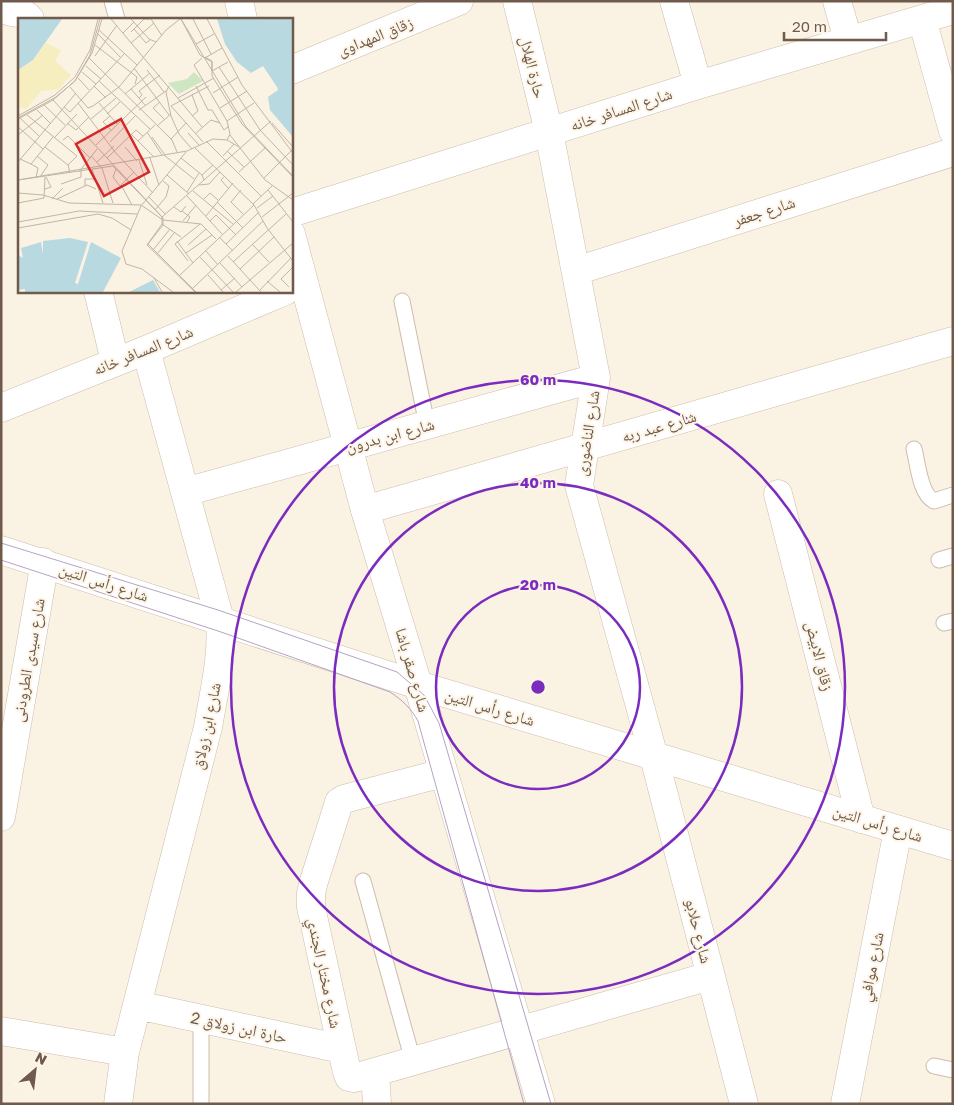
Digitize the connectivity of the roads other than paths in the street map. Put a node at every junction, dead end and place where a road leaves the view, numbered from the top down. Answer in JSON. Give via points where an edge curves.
{"nodes":[{"id":1,"x":112,"y":1,"type":"edge"},
{"id":2,"x":239,"y":1,"type":"edge"},
{"id":3,"x":459,"y":1,"type":"edge"},
{"id":4,"x":517,"y":1,"type":"edge"},
{"id":5,"x":674,"y":1,"type":"edge"},
{"id":6,"x":837,"y":1,"type":"edge"},
{"id":7,"x":1,"y":6,"type":"edge"},
{"id":8,"x":953,"y":10,"type":"edge"},
{"id":9,"x":29,"y":18,"type":"edge"},
{"id":10,"x":117,"y":18,"type":"edge"},
{"id":11,"x":243,"y":18,"type":"edge"},
{"id":12,"x":922,"y":19,"type":"junction"},
{"id":13,"x":848,"y":40,"type":"junction"},
{"id":14,"x":292,"y":70,"type":"edge"},
{"id":15,"x":698,"y":84,"type":"junction"},
{"id":16,"x":953,"y":131,"type":"edge"},
{"id":17,"x":550,"y":132,"type":"junction"},
{"id":18,"x":953,"y":152,"type":"edge"},
{"id":19,"x":292,"y":213,"type":"edge"},
{"id":20,"x":292,"y":252,"type":"edge"},
{"id":21,"x":576,"y":271,"type":"junction"},
{"id":22,"x":294,"y":288,"type":"edge"},
{"id":23,"x":98,"y":292,"type":"edge"},
{"id":24,"x":284,"y":292,"type":"edge"},
{"id":25,"x":402,"y":301,"type":"dead end"},
{"id":26,"x":953,"y":341,"type":"edge"},
{"id":27,"x":146,"y":350,"type":"junction"},
{"id":28,"x":115,"y":361,"type":"junction"},
{"id":29,"x":596,"y":378,"type":"junction"},
{"id":30,"x":1,"y":408,"type":"edge"},
{"id":31,"x":427,"y":425,"type":"junction"},
{"id":32,"x":348,"y":447,"type":"junction"},
{"id":33,"x":585,"y":447,"type":"junction"},
{"id":34,"x":914,"y":449,"type":"dead end"},
{"id":35,"x":185,"y":492,"type":"junction"},
{"id":36,"x":778,"y":494,"type":"dead end"},
{"id":37,"x":953,"y":495,"type":"edge"},
{"id":38,"x":365,"y":510,"type":"junction"},
{"id":39,"x":1,"y":550,"type":"edge"},
{"id":40,"x":43,"y":562,"type":"junction"},
{"id":41,"x":220,"y":620,"type":"junction"},
{"id":42,"x":418,"y":685,"type":"junction"},
{"id":43,"x":6,"y":757,"type":"edge"},
{"id":44,"x":654,"y":757,"type":"junction"},
{"id":45,"x":443,"y":772,"type":"junction"},
{"id":46,"x":1,"y":817,"type":"edge"},
{"id":47,"x":861,"y":819,"type":"junction"},
{"id":48,"x":898,"y":830,"type":"junction"},
{"id":49,"x":953,"y":846,"type":"edge"},
{"id":50,"x":362,"y":881,"type":"dead end"},
{"id":51,"x":710,"y":976,"type":"junction"},
{"id":52,"x":137,"y":1004,"type":"junction"},
{"id":53,"x":201,"y":1019,"type":"junction"},
{"id":54,"x":1,"y":1031,"type":"edge"},
{"id":55,"x":520,"y":1031,"type":"junction"},
{"id":56,"x":342,"y":1049,"type":"junction"},
{"id":57,"x":125,"y":1052,"type":"junction"},
{"id":58,"x":413,"y":1061,"type":"junction"},
{"id":59,"x":934,"y":1066,"type":"dead end"},
{"id":60,"x":953,"y":1070,"type":"edge"},
{"id":61,"x":375,"y":1072,"type":"junction"},
{"id":62,"x":118,"y":1104,"type":"edge"},
{"id":63,"x":201,"y":1104,"type":"edge"},
{"id":64,"x":377,"y":1104,"type":"edge"},
{"id":65,"x":541,"y":1104,"type":"edge"},
{"id":66,"x":744,"y":1104,"type":"edge"},
{"id":67,"x":845,"y":1104,"type":"edge"}],
"edges":[{"from":1,"to":10,"type":"lane"},
{"from":2,"to":11,"type":"street"},
{"from":3,"to":14,"type":"street","name":"زقاق المهداوى"},
{"from":4,"to":17,"type":"street","name":"حارة الهلال"},
{"from":5,"to":15,"type":"street"},
{"from":6,"to":13,"type":"street"},
{"from":7,"to":9,"type":"street","via":[[9,13]]},
{"from":8,"to":12,"type":"street","name":"شارع المسافر خانه"},
{"from":12,"to":13,"type":"street","name":"شارع المسافر خانه"},
{"from":12,"to":16,"type":"street"},
{"from":13,"to":15,"type":"street","name":"شارع المسافر خانه"},
{"from":15,"to":17,"type":"street","name":"شارع المسافر خانه"},
{"from":17,"to":19,"type":"street","name":"شارع المسافر خانه"},
{"from":17,"to":21,"type":"street","name":"شارع الناضورى"},
{"from":18,"to":21,"type":"street","name":"شارع جعفر"},
{"from":20,"to":22,"type":"street","name":"شارع صقر باشا"},
{"from":21,"to":29,"type":"street","name":"شارع الناضورى"},
{"from":22,"to":32,"type":"street","name":"شارع صقر باشا"},
{"from":23,"to":28,"type":"street"},
{"from":24,"to":27,"type":"street","name":"شارع المسافر خانه"},
{"from":25,"to":31,"type":"lane"},
{"from":26,"to":33,"type":"street","name":"شارع عبد ربه"},
{"from":27,"to":28,"type":"street","name":"شارع المسافر خانه"},
{"from":27,"to":35,"type":"street","name":"شارع ابن زولاق"},
{"from":28,"to":30,"type":"street","name":"شارع المسافر خانه"},
{"from":29,"to":31,"type":"street","name":"شارع ابن بدرون"},
{"from":29,"to":33,"type":"street","name":"شارع الناضورى"},
{"from":31,"to":32,"type":"street","name":"شارع ابن بدرون"},
{"from":32,"to":35,"type":"street","name":"شارع ابن بدرون"},
{"from":32,"to":38,"type":"street","name":"شارع صقر باشا"},
{"from":33,"to":38,"type":"street","name":"شارع عبد ربه"},
{"from":33,"to":44,"type":"street","name":"شارع الناضورى","via":[[579,485]]},
{"from":34,"to":37,"type":"lane","via":[[924,490],[930,499],[934,501]]},
{"from":35,"to":41,"type":"street","name":"شارع ابن زولاق"},
{"from":36,"to":47,"type":"street","name":"زقاق الابيض"},
{"from":38,"to":42,"type":"street","name":"شارع صقر باشا"},
{"from":39,"to":40,"type":"street","name":"شارع رأس التين"},
{"from":40,"to":41,"type":"street","name":"شارع رأس التين"},
{"from":40,"to":43,"type":"street","name":"شارع سيدى الطرودنى"},
{"from":41,"to":42,"type":"street","name":"شارع رأس التين"},
{"from":41,"to":52,"type":"street","name":"شارع ابن زولاق","via":[[218,673],[208,727]]},
{"from":42,"to":44,"type":"street","name":"شارع رأس التين"},
{"from":42,"to":45,"type":"street","name":"شارع صقر باشا"},
{"from":43,"to":46,"type":"street","name":"شارع سيدى الطرودنى"},
{"from":44,"to":47,"type":"street","name":"شارع رأس التين"},
{"from":44,"to":51,"type":"street","name":"شارع حلابو"},
{"from":45,"to":55,"type":"street","name":"شارع صقر باشا"},
{"from":45,"to":56,"type":"street","name":"شارع مختار الجندي","via":[[340,802],[314,881],[311,907]]},
{"from":47,"to":48,"type":"street","name":"شارع رأس التين"},
{"from":48,"to":49,"type":"street","name":"شارع رأس التين"},
{"from":48,"to":67,"type":"street","name":"شارع موافي"},
{"from":50,"to":58,"type":"lane"},
{"from":51,"to":55,"type":"street","name":"شارع مختار الجندي"},
{"from":51,"to":66,"type":"street","name":"شارع حلابو"},
{"from":52,"to":53,"type":"street","name":"حارة ابن زولاق 2"},
{"from":52,"to":57,"type":"street","name":"شارع ابن زولاق"},
{"from":53,"to":56,"type":"street","name":"حارة ابن زولاق 2"},
{"from":53,"to":63,"type":"lane"},
{"from":54,"to":57,"type":"street"},
{"from":55,"to":58,"type":"street","name":"شارع مختار الجندي"},
{"from":55,"to":65,"type":"street","name":"شارع صقر باشا"},
{"from":56,"to":61,"type":"street","name":"شارع مختار الجندي","via":[[350,1077]]},
{"from":57,"to":62,"type":"street","name":"شارع ابن زولاق"},
{"from":58,"to":61,"type":"street","name":"شارع مختار الجندي"},
{"from":59,"to":60,"type":"lane"},
{"from":61,"to":64,"type":"street"}]}
